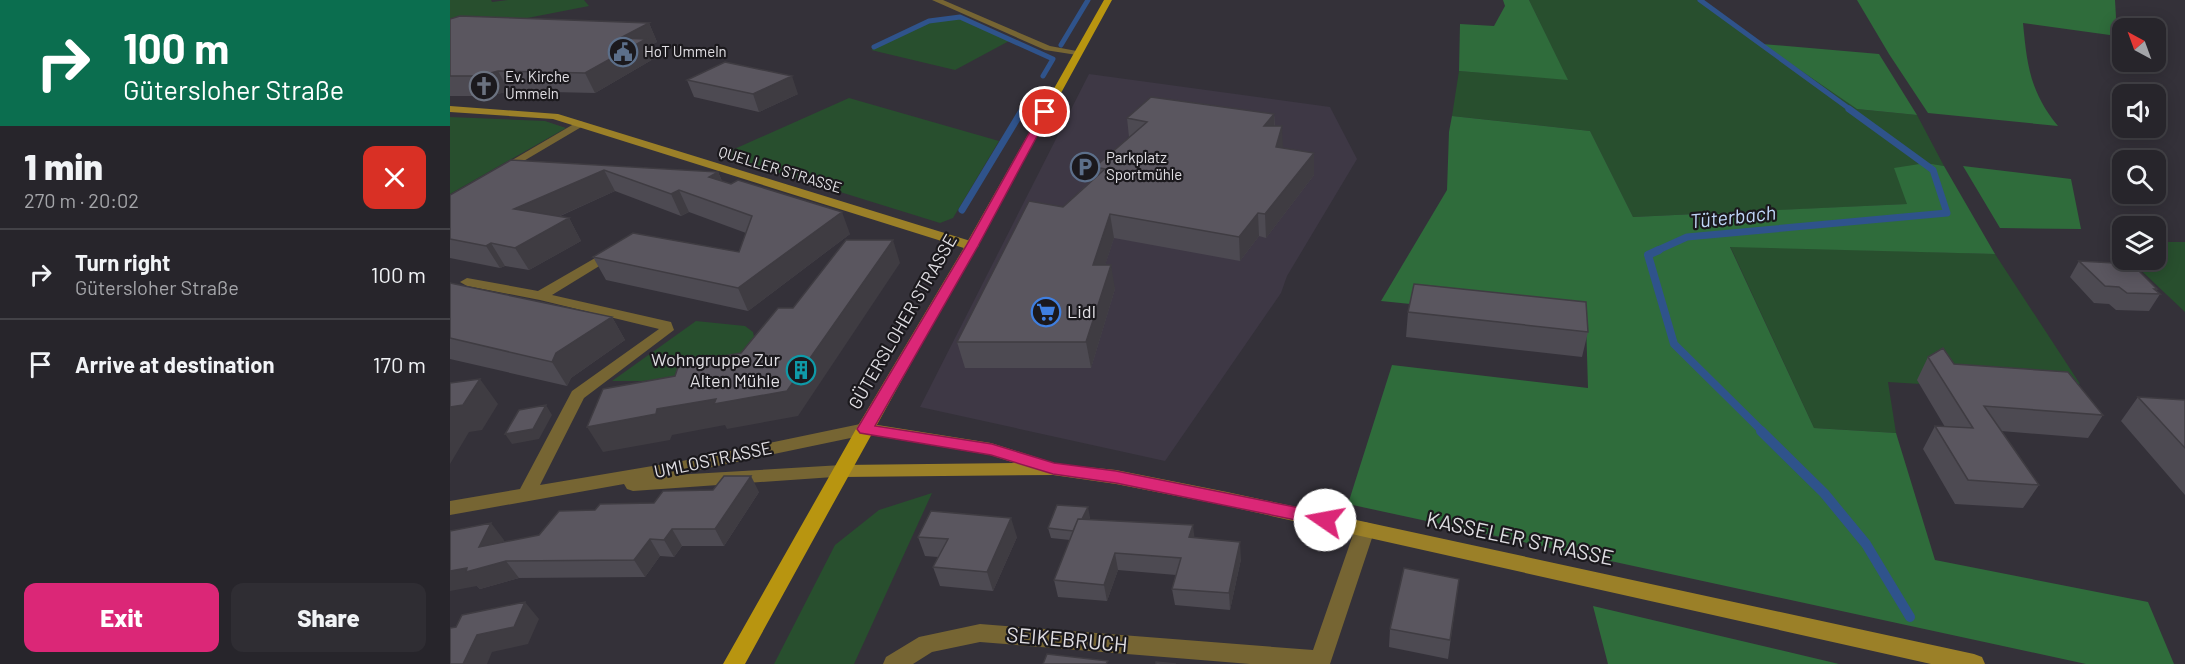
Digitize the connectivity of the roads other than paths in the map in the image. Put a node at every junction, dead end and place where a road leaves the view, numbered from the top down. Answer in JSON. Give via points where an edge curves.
{"nodes":[{"id":1,"x":936,"y":0,"type":"edge"},
{"id":2,"x":1108,"y":0,"type":"edge"},
{"id":3,"x":1077,"y":52,"type":"junction"},
{"id":4,"x":450,"y":109,"type":"edge"},
{"id":5,"x":579,"y":124,"type":"junction"},
{"id":6,"x":490,"y":176,"type":"edge"},
{"id":7,"x":972,"y":246,"type":"junction"},
{"id":8,"x":609,"y":254,"type":"edge"},
{"id":9,"x":467,"y":282,"type":"dead end"},
{"id":10,"x":540,"y":296,"type":"junction"},
{"id":11,"x":865,"y":429,"type":"junction"},
{"id":12,"x":1053,"y":469,"type":"junction"},
{"id":13,"x":842,"y":471,"type":"junction"},
{"id":14,"x":561,"y":489,"type":"junction"},
{"id":15,"x":526,"y":494,"type":"junction"},
{"id":16,"x":450,"y":508,"type":"edge"},
{"id":17,"x":1365,"y":529,"type":"junction"},
{"id":18,"x":1319,"y":662,"type":"edge"},
{"id":19,"x":734,"y":664,"type":"edge"},
{"id":20,"x":894,"y":664,"type":"edge"},
{"id":21,"x":1974,"y":664,"type":"edge"}],
"edges":[{"from":1,"to":3,"type":"street","via":[[1048,48]]},
{"from":2,"to":3,"type":"main road","name":"GÜTERSLOHER STRASSE"},
{"from":3,"to":7,"type":"main road","name":"GÜTERSLOHER STRASSE"},
{"from":4,"to":5,"type":"street","name":"QUELLER STRASSE","via":[[529,112]]},
{"from":5,"to":6,"type":"street"},
{"from":5,"to":7,"type":"street","name":"QUELLER STRASSE"},
{"from":7,"to":11,"type":"main road","name":"GÜTERSLOHER STRASSE"},
{"from":8,"to":10,"type":"street"},
{"from":9,"to":10,"type":"street"},
{"from":10,"to":15,"type":"street","via":[[660,322],[667,330],[578,395]]},
{"from":11,"to":12,"type":"street","name":"KASSELER STRASSE","via":[[992,449]]},
{"from":11,"to":13,"type":"main road","name":"GÜTERSLOHER STRASSE"},
{"from":11,"to":14,"type":"street","name":"UMLOSTRASSE"},
{"from":12,"to":13,"type":"street","name":"KASSELER STRASSE"},
{"from":12,"to":17,"type":"street","name":"KASSELER STRASSE","via":[[1227,498]]},
{"from":13,"to":14,"type":"street","name":"UMLOSTRASSE"},
{"from":13,"to":19,"type":"main road","name":"GÜTERSLOHER STRASSE"},
{"from":14,"to":15,"type":"street","name":"UMLOSTRASSE"},
{"from":15,"to":16,"type":"street","name":"UMLOSTRASSE"},
{"from":17,"to":18,"type":"street"},
{"from":17,"to":21,"type":"street","name":"KASSELER STRASSE"},
{"from":18,"to":20,"type":"street","name":"SEIKEBRUCH","via":[[980,633],[927,644]]}]}
